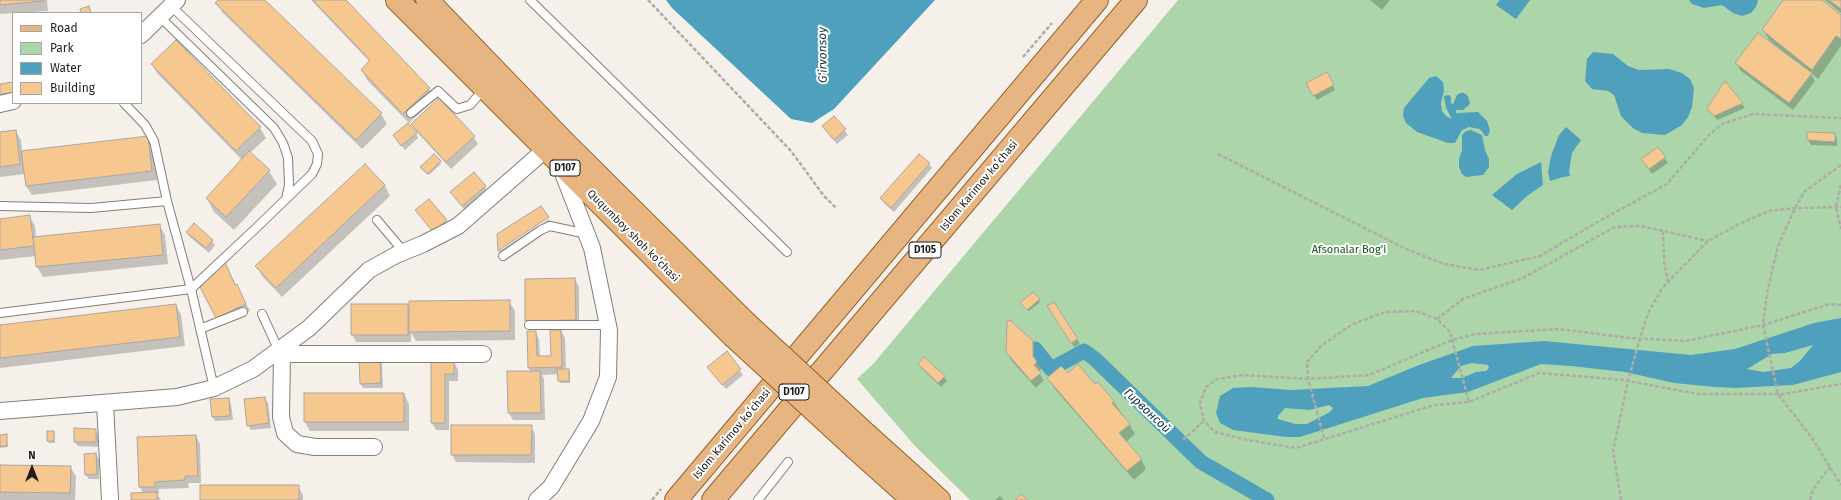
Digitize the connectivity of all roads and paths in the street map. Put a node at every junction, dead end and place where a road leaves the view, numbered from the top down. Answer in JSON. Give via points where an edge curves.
{"nodes":[{"id":1,"x":397,"y":0,"type":"edge"},
{"id":2,"x":428,"y":0,"type":"edge"},
{"id":3,"x":530,"y":0,"type":"edge"},
{"id":4,"x":648,"y":0,"type":"edge"},
{"id":5,"x":1097,"y":0,"type":"edge"},
{"id":6,"x":1136,"y":0,"type":"edge"},
{"id":7,"x":169,"y":6,"type":"edge"},
{"id":8,"x":142,"y":35,"type":"edge"},
{"id":9,"x":485,"y":88,"type":"junction"},
{"id":10,"x":12,"y":101,"type":"edge"},
{"id":11,"x":0,"y":104,"type":"edge"},
{"id":12,"x":125,"y":104,"type":"edge"},
{"id":13,"x":411,"y":113,"type":"dead end"},
{"id":14,"x":1841,"y":118,"type":"edge"},
{"id":15,"x":1218,"y":154,"type":"dead end"},
{"id":16,"x":552,"y":156,"type":"junction"},
{"id":17,"x":1841,"y":165,"type":"edge"},
{"id":18,"x":1841,"y":185,"type":"edge"},
{"id":19,"x":286,"y":200,"type":"junction"},
{"id":20,"x":167,"y":201,"type":"junction"},
{"id":21,"x":0,"y":206,"type":"edge"},
{"id":22,"x":1836,"y":207,"type":"junction"},
{"id":23,"x":1841,"y":207,"type":"edge"},
{"id":24,"x":836,"y":208,"type":"dead end"},
{"id":25,"x":1795,"y":208,"type":"junction"},
{"id":26,"x":377,"y":220,"type":"dead end"},
{"id":27,"x":1841,"y":229,"type":"edge"},
{"id":28,"x":1663,"y":231,"type":"junction"},
{"id":29,"x":587,"y":234,"type":"junction"},
{"id":30,"x":1708,"y":241,"type":"junction"},
{"id":31,"x":404,"y":252,"type":"junction"},
{"id":32,"x":787,"y":252,"type":"dead end"},
{"id":33,"x":503,"y":256,"type":"dead end"},
{"id":34,"x":1668,"y":282,"type":"junction"},
{"id":35,"x":191,"y":289,"type":"junction"},
{"id":36,"x":1841,"y":305,"type":"edge"},
{"id":37,"x":243,"y":312,"type":"dead end"},
{"id":38,"x":0,"y":313,"type":"edge"},
{"id":39,"x":262,"y":314,"type":"dead end"},
{"id":40,"x":1437,"y":319,"type":"junction"},
{"id":41,"x":529,"y":325,"type":"dead end"},
{"id":42,"x":608,"y":325,"type":"junction"},
{"id":43,"x":1764,"y":325,"type":"junction"},
{"id":44,"x":200,"y":329,"type":"junction"},
{"id":45,"x":739,"y":329,"type":"junction"},
{"id":46,"x":1640,"y":338,"type":"junction"},
{"id":47,"x":1452,"y":340,"type":"junction"},
{"id":48,"x":278,"y":353,"type":"junction"},
{"id":49,"x":483,"y":354,"type":"dead end"},
{"id":50,"x":1308,"y":380,"type":"junction"},
{"id":51,"x":1628,"y":381,"type":"junction"},
{"id":52,"x":1841,"y":384,"type":"edge"},
{"id":53,"x":214,"y":388,"type":"junction"},
{"id":54,"x":1778,"y":394,"type":"junction"},
{"id":55,"x":1469,"y":402,"type":"junction"},
{"id":56,"x":105,"y":403,"type":"junction"},
{"id":57,"x":0,"y":411,"type":"edge"},
{"id":58,"x":1204,"y":422,"type":"junction"},
{"id":59,"x":1324,"y":438,"type":"junction"},
{"id":60,"x":1183,"y":440,"type":"dead end"},
{"id":61,"x":861,"y":442,"type":"junction"},
{"id":62,"x":374,"y":447,"type":"dead end"},
{"id":63,"x":788,"y":462,"type":"dead end"},
{"id":64,"x":1830,"y":467,"type":"junction"},
{"id":65,"x":1841,"y":485,"type":"edge"},
{"id":66,"x":110,"y":500,"type":"edge"},
{"id":67,"x":537,"y":500,"type":"edge"},
{"id":68,"x":676,"y":500,"type":"edge"},
{"id":69,"x":713,"y":500,"type":"edge"},
{"id":70,"x":758,"y":500,"type":"edge"},
{"id":71,"x":913,"y":500,"type":"edge"},
{"id":72,"x":939,"y":500,"type":"edge"},
{"id":73,"x":1621,"y":500,"type":"edge"},
{"id":74,"x":1810,"y":500,"type":"edge"}],
"edges":[{"from":1,"to":9,"type":"main road","name":"Ququmboy shoh koʻchasi","number":"D107"},
{"from":2,"to":45,"type":"main road","name":"Ququmboy shoh koʻchasi","number":"D107"},
{"from":3,"to":32,"type":"lane"},
{"from":4,"to":24,"type":"path","via":[[791,151]]},
{"from":5,"to":68,"type":"main road","name":"Islom Karimov koʻchasi","number":"D105"},
{"from":6,"to":69,"type":"main road","name":"Islom Karimov koʻchasi","number":"D105"},
{"from":7,"to":8,"type":"street"},
{"from":7,"to":19,"type":"lane","via":[[274,128],[288,158],[289,185]]},
{"from":7,"to":19,"type":"lane","via":[[312,141],[318,154],[317,164],[312,174]]},
{"from":9,"to":13,"type":"lane","via":[[470,104],[457,109],[438,91]]},
{"from":9,"to":16,"type":"main road","name":"Ququmboy shoh koʻchasi","number":"D107"},
{"from":10,"to":11,"type":"street"},
{"from":12,"to":20,"type":"lane","via":[[146,125],[154,141]]},
{"from":14,"to":15,"type":"path","via":[[1753,114],[1722,124],[1709,135],[1667,184],[1540,256],[1479,270],[1444,264],[1406,249]]},
{"from":16,"to":29,"type":"street"},
{"from":16,"to":31,"type":"street","via":[[458,226]]},
{"from":16,"to":45,"type":"main road","name":"Ququmboy shoh koʻchasi","number":"D107"},
{"from":17,"to":25,"type":"path","via":[[1804,192]]},
{"from":18,"to":22,"type":"path"},
{"from":19,"to":35,"type":"lane"},
{"from":20,"to":21,"type":"lane","via":[[91,208]]},
{"from":20,"to":35,"type":"lane"},
{"from":22,"to":23,"type":"path"},
{"from":22,"to":25,"type":"path"},
{"from":22,"to":27,"type":"path"},
{"from":25,"to":30,"type":"path","via":[[1769,211]]},
{"from":25,"to":43,"type":"path","via":[[1778,246],[1767,293]]},
{"from":26,"to":31,"type":"lane"},
{"from":28,"to":30,"type":"path"},
{"from":28,"to":34,"type":"path"},
{"from":28,"to":40,"type":"path","via":[[1641,226],[1614,228],[1523,278],[1462,299]]},
{"from":29,"to":33,"type":"lane","via":[[550,226]]},
{"from":29,"to":42,"type":"street"},
{"from":30,"to":34,"type":"path"},
{"from":31,"to":48,"type":"street","via":[[369,270],[310,328]]},
{"from":34,"to":46,"type":"path","via":[[1649,312]]},
{"from":35,"to":38,"type":"lane"},
{"from":35,"to":44,"type":"lane"},
{"from":36,"to":43,"type":"path","via":[[1830,304]]},
{"from":37,"to":44,"type":"lane"},
{"from":39,"to":48,"type":"lane"},
{"from":40,"to":47,"type":"path","via":[[1450,332]]},
{"from":40,"to":50,"type":"path","via":[[1416,311],[1385,312],[1353,324],[1322,345],[1307,362]]},
{"from":41,"to":42,"type":"lane"},
{"from":42,"to":67,"type":"street","via":[[608,377],[590,421],[551,487]]},
{"from":43,"to":46,"type":"path","via":[[1686,341]]},
{"from":43,"to":54,"type":"path"},
{"from":44,"to":53,"type":"lane"},
{"from":45,"to":61,"type":"main road","number":"D107","bridge":true},
{"from":46,"to":47,"type":"path","via":[[1559,329],[1475,334]]},
{"from":46,"to":51,"type":"path"},
{"from":47,"to":50,"type":"path","via":[[1369,376]]},
{"from":47,"to":55,"type":"path"},
{"from":48,"to":49,"type":"street"},
{"from":48,"to":53,"type":"street","via":[[253,369]]},
{"from":48,"to":62,"type":"street","via":[[281,417],[286,433],[297,444]]},
{"from":50,"to":58,"type":"path","via":[[1244,375],[1217,379],[1206,388],[1200,403]]},
{"from":50,"to":59,"type":"path"},
{"from":51,"to":54,"type":"path","via":[[1698,394]]},
{"from":51,"to":55,"type":"path","via":[[1538,373]]},
{"from":51,"to":73,"type":"path","via":[[1613,450]]},
{"from":52,"to":54,"type":"path"},
{"from":53,"to":56,"type":"street","via":[[177,397]]},
{"from":54,"to":64,"type":"path","via":[[1812,438]]},
{"from":55,"to":59,"type":"path","via":[[1434,405]]},
{"from":56,"to":57,"type":"street"},
{"from":56,"to":66,"type":"street"},
{"from":58,"to":59,"type":"path","via":[[1215,432],[1296,448]]},
{"from":58,"to":60,"type":"path"},
{"from":61,"to":71,"type":"main road","number":"D107"},
{"from":61,"to":72,"type":"main road","number":"D107"},
{"from":63,"to":70,"type":"lane"},
{"from":64,"to":65,"type":"path"},
{"from":64,"to":74,"type":"path","via":[[1813,489]]}]}
